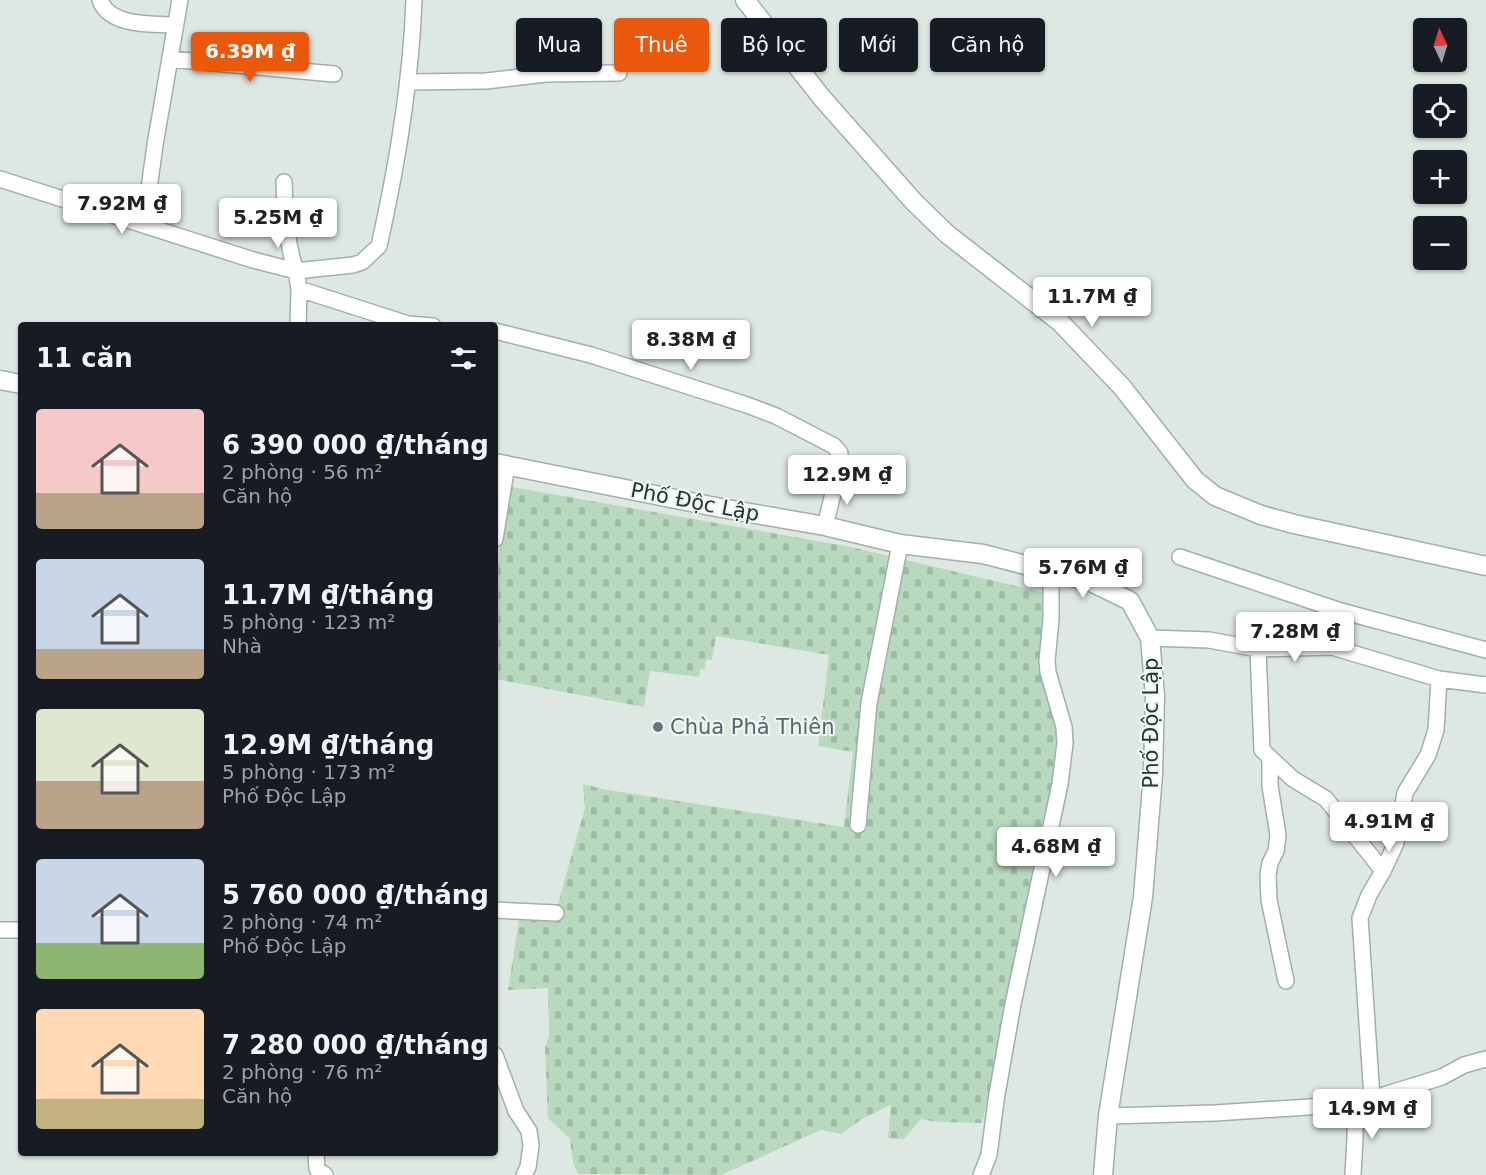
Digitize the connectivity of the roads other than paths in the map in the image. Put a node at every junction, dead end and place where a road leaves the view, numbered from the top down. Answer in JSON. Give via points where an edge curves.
{"nodes":[{"id":1,"x":100,"y":0,"type":"edge"},
{"id":2,"x":180,"y":0,"type":"edge"},
{"id":3,"x":414,"y":0,"type":"edge"},
{"id":4,"x":745,"y":0,"type":"edge"},
{"id":5,"x":176,"y":25,"type":"junction"},
{"id":6,"x":170,"y":59,"type":"junction"},
{"id":7,"x":619,"y":73,"type":"dead end"},
{"id":8,"x":334,"y":74,"type":"dead end"},
{"id":9,"x":409,"y":82,"type":"junction"},
{"id":10,"x":0,"y":179,"type":"edge"},
{"id":11,"x":284,"y":182,"type":"dead end"},
{"id":12,"x":144,"y":225,"type":"junction"},
{"id":13,"x":296,"y":271,"type":"junction"},
{"id":14,"x":299,"y":295,"type":"junction"},
{"id":15,"x":298,"y":322,"type":"edge"},
{"id":16,"x":399,"y":322,"type":"edge"},
{"id":17,"x":498,"y":332,"type":"edge"},
{"id":18,"x":0,"y":380,"type":"edge"},
{"id":19,"x":18,"y":383,"type":"edge"},
{"id":20,"x":501,"y":464,"type":"edge"},
{"id":21,"x":498,"y":502,"type":"edge"},
{"id":22,"x":825,"y":526,"type":"junction"},
{"id":23,"x":900,"y":544,"type":"junction"},
{"id":24,"x":1180,"y":556,"type":"dead end"},
{"id":25,"x":1486,"y":566,"type":"edge"},
{"id":26,"x":1051,"y":573,"type":"junction"},
{"id":27,"x":1150,"y":638,"type":"junction"},
{"id":28,"x":1258,"y":649,"type":"junction"},
{"id":29,"x":1486,"y":650,"type":"edge"},
{"id":30,"x":1439,"y":679,"type":"junction"},
{"id":31,"x":1486,"y":685,"type":"edge"},
{"id":32,"x":1270,"y":759,"type":"junction"},
{"id":33,"x":858,"y":825,"type":"dead end"},
{"id":34,"x":1383,"y":871,"type":"junction"},
{"id":35,"x":498,"y":910,"type":"edge"},
{"id":36,"x":556,"y":913,"type":"dead end"},
{"id":37,"x":0,"y":930,"type":"edge"},
{"id":38,"x":18,"y":930,"type":"edge"},
{"id":39,"x":1286,"y":981,"type":"dead end"},
{"id":40,"x":1486,"y":1059,"type":"edge"},
{"id":41,"x":498,"y":1063,"type":"edge"},
{"id":42,"x":1372,"y":1098,"type":"junction"},
{"id":43,"x":1355,"y":1104,"type":"junction"},
{"id":44,"x":1108,"y":1116,"type":"junction"},
{"id":45,"x":316,"y":1156,"type":"edge"},
{"id":46,"x":325,"y":1175,"type":"edge"},
{"id":47,"x":524,"y":1175,"type":"edge"},
{"id":48,"x":981,"y":1175,"type":"edge"},
{"id":49,"x":1103,"y":1175,"type":"edge"},
{"id":50,"x":1353,"y":1175,"type":"edge"}],
"edges":[{"from":1,"to":5,"type":"street","via":[[116,17],[130,22]]},
{"from":2,"to":5,"type":"street"},
{"from":3,"to":9,"type":"street"},
{"from":4,"to":25,"type":"street","via":[[822,98],[914,202],[947,234],[1060,322],[1122,387],[1195,480],[1215,496],[1294,524]]},
{"from":5,"to":6,"type":"street"},
{"from":6,"to":8,"type":"street"},
{"from":6,"to":12,"type":"street"},
{"from":7,"to":9,"type":"street"},
{"from":9,"to":13,"type":"street","via":[[379,246],[362,262]]},
{"from":10,"to":12,"type":"street"},
{"from":11,"to":13,"type":"street","via":[[285,220]]},
{"from":12,"to":13,"type":"street"},
{"from":13,"to":14,"type":"street"},
{"from":14,"to":15,"type":"street"},
{"from":14,"to":16,"type":"street"},
{"from":17,"to":22,"type":"street","via":[[591,355],[776,416],[834,446],[840,453],[839,472]]},
{"from":18,"to":19,"type":"street"},
{"from":20,"to":21,"type":"street"},
{"from":20,"to":22,"type":"street","name":"Phố Độc Lập"},
{"from":22,"to":23,"type":"street","name":"Phố Độc Lập"},
{"from":23,"to":26,"type":"street","name":"Phố Độc Lập","via":[[982,554]]},
{"from":23,"to":33,"type":"street","via":[[869,704]]},
{"from":24,"to":29,"type":"street","via":[[1341,611]]},
{"from":26,"to":27,"type":"street","name":"Phố Độc Lập","via":[[1091,582],[1130,601]]},
{"from":26,"to":48,"type":"street","via":[[1047,661],[1065,743],[1060,784],[1013,1004],[988,1155]]},
{"from":27,"to":28,"type":"street","via":[[1209,640]]},
{"from":27,"to":44,"type":"street","name":"Phố Độc Lập","via":[[1155,696],[1153,774],[1143,897]]},
{"from":28,"to":30,"type":"street","via":[[1332,647]]},
{"from":28,"to":32,"type":"street","via":[[1260,745]]},
{"from":30,"to":31,"type":"street"},
{"from":30,"to":34,"type":"street","via":[[1436,730],[1428,755],[1405,793],[1396,843]]},
{"from":32,"to":34,"type":"street","via":[[1326,799]]},
{"from":32,"to":39,"type":"street","via":[[1278,835],[1268,875],[1269,900]]},
{"from":34,"to":42,"type":"street","via":[[1360,918]]},
{"from":35,"to":36,"type":"street"},
{"from":37,"to":38,"type":"street"},
{"from":40,"to":42,"type":"street"},
{"from":41,"to":47,"type":"street","via":[[516,1111],[529,1131],[531,1145]]},
{"from":42,"to":43,"type":"street"},
{"from":43,"to":44,"type":"street"},
{"from":43,"to":50,"type":"street"},
{"from":44,"to":49,"type":"street","name":"Phố Độc Lập"},
{"from":45,"to":46,"type":"street","via":[[317,1169]]}]}
